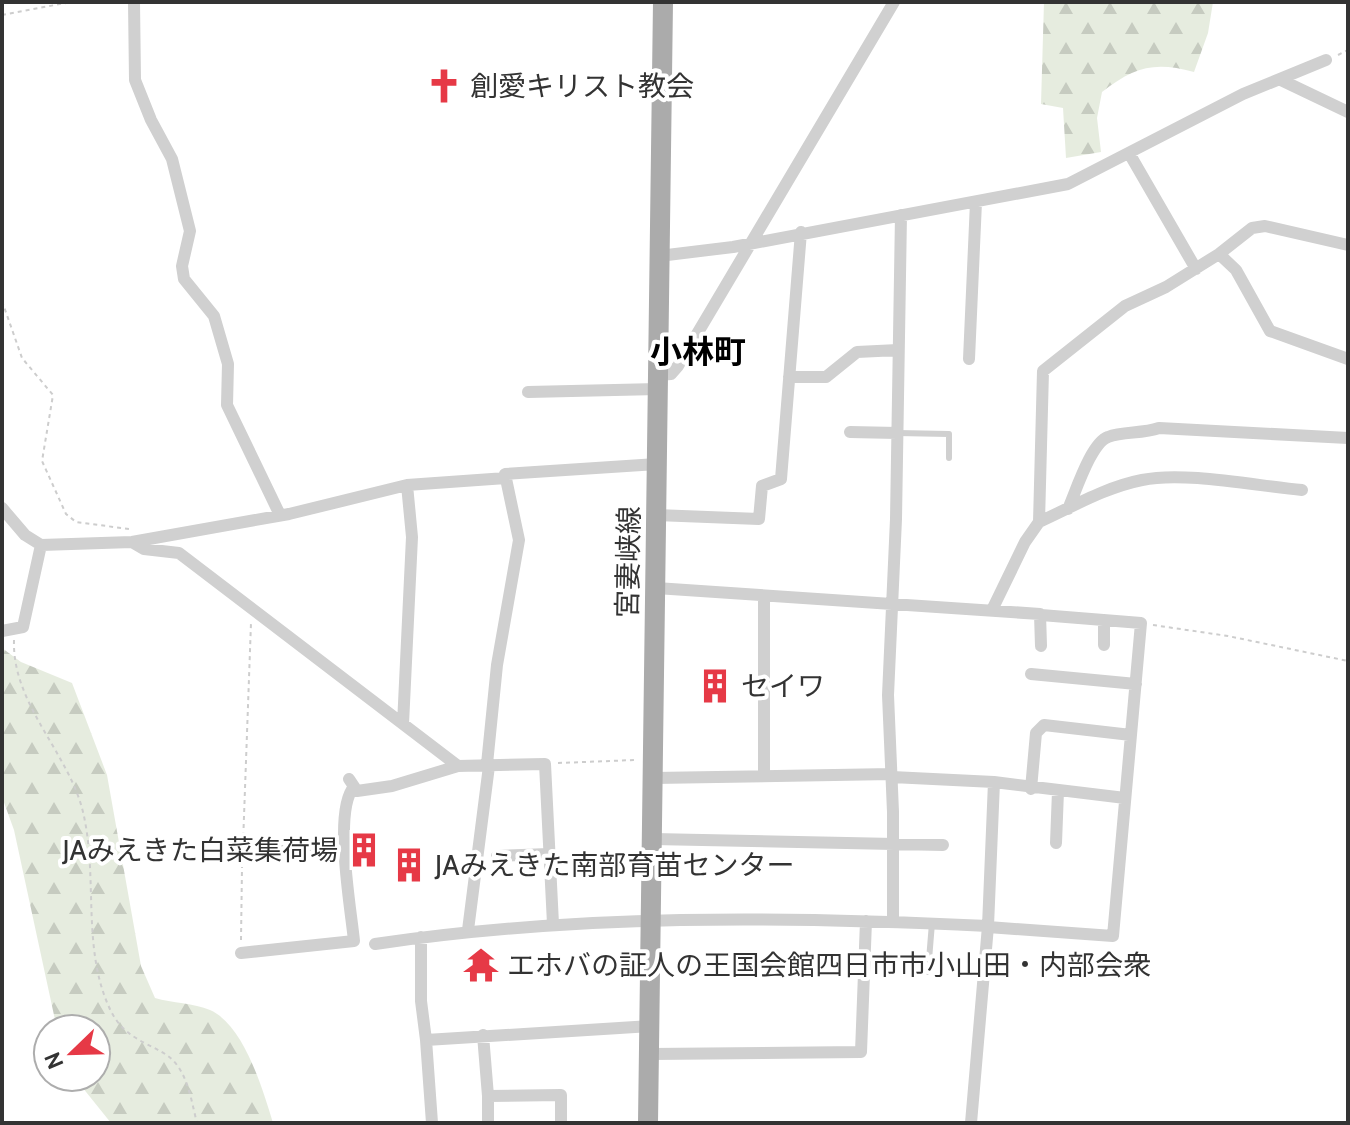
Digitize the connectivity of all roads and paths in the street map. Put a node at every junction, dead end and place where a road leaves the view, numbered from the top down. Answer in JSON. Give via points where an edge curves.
{"nodes":[{"id":1,"x":71,"y":2,"type":"edge"},
{"id":2,"x":134,"y":2,"type":"edge"},
{"id":3,"x":663,"y":2,"type":"edge"},
{"id":4,"x":894,"y":2,"type":"edge"},
{"id":5,"x":2,"y":15,"type":"edge"},
{"id":6,"x":1326,"y":60,"type":"dead end"},
{"id":7,"x":1281,"y":80,"type":"junction"},
{"id":8,"x":1348,"y":112,"type":"edge"},
{"id":9,"x":1129,"y":153,"type":"junction"},
{"id":10,"x":976,"y":202,"type":"junction"},
{"id":11,"x":901,"y":215,"type":"junction"},
{"id":12,"x":801,"y":232,"type":"junction"},
{"id":13,"x":750,"y":241,"type":"junction"},
{"id":14,"x":1348,"y":245,"type":"edge"},
{"id":15,"x":1219,"y":254,"type":"junction"},
{"id":16,"x":659,"y":256,"type":"junction"},
{"id":17,"x":1196,"y":269,"type":"junction"},
{"id":18,"x":2,"y":301,"type":"edge"},
{"id":19,"x":898,"y":350,"type":"junction"},
{"id":20,"x":969,"y":359,"type":"dead end"},
{"id":21,"x":1348,"y":359,"type":"edge"},
{"id":22,"x":789,"y":377,"type":"junction"},
{"id":23,"x":658,"y":382,"type":"junction"},
{"id":24,"x":528,"y":392,"type":"dead end"},
{"id":25,"x":850,"y":432,"type":"dead end"},
{"id":26,"x":897,"y":433,"type":"junction"},
{"id":27,"x":1348,"y":438,"type":"edge"},
{"id":28,"x":949,"y":458,"type":"dead end"},
{"id":29,"x":657,"y":464,"type":"junction"},
{"id":30,"x":506,"y":478,"type":"junction"},
{"id":31,"x":407,"y":485,"type":"junction"},
{"id":32,"x":1302,"y":490,"type":"dead end"},
{"id":33,"x":2,"y":508,"type":"edge"},
{"id":34,"x":1068,"y":509,"type":"junction"},
{"id":35,"x":280,"y":515,"type":"junction"},
{"id":36,"x":656,"y":515,"type":"junction"},
{"id":37,"x":1039,"y":522,"type":"junction"},
{"id":38,"x":151,"y":539,"type":"junction"},
{"id":39,"x":132,"y":542,"type":"junction"},
{"id":40,"x":41,"y":545,"type":"junction"},
{"id":41,"x":656,"y":588,"type":"junction"},
{"id":42,"x":764,"y":596,"type":"junction"},
{"id":43,"x":891,"y":604,"type":"junction"},
{"id":44,"x":252,"y":607,"type":"junction"},
{"id":45,"x":992,"y":610,"type":"junction"},
{"id":46,"x":1041,"y":615,"type":"junction"},
{"id":47,"x":1104,"y":620,"type":"junction"},
{"id":48,"x":1141,"y":623,"type":"junction"},
{"id":49,"x":23,"y":627,"type":"junction"},
{"id":50,"x":2,"y":631,"type":"edge"},
{"id":51,"x":1104,"y":645,"type":"dead end"},
{"id":52,"x":1041,"y":646,"type":"dead end"},
{"id":53,"x":1348,"y":661,"type":"edge"},
{"id":54,"x":1031,"y":674,"type":"dead end"},
{"id":55,"x":1136,"y":684,"type":"junction"},
{"id":56,"x":403,"y":724,"type":"junction"},
{"id":57,"x":1131,"y":735,"type":"junction"},
{"id":58,"x":545,"y":764,"type":"junction"},
{"id":59,"x":488,"y":765,"type":"junction"},
{"id":60,"x":458,"y":766,"type":"junction"},
{"id":61,"x":654,"y":769,"type":"junction"},
{"id":62,"x":764,"y":775,"type":"junction"},
{"id":63,"x":892,"y":776,"type":"junction"},
{"id":64,"x":994,"y":782,"type":"junction"},
{"id":65,"x":1031,"y":789,"type":"junction"},
{"id":66,"x":1058,"y":791,"type":"junction"},
{"id":67,"x":1125,"y":798,"type":"junction"},
{"id":68,"x":653,"y":839,"type":"junction"},
{"id":69,"x":1056,"y":843,"type":"dead end"},
{"id":70,"x":344,"y":844,"type":"junction"},
{"id":71,"x":893,"y":844,"type":"junction"},
{"id":72,"x":943,"y":845,"type":"dead end"},
{"id":73,"x":549,"y":854,"type":"junction"},
{"id":74,"x":242,"y":855,"type":"junction"},
{"id":75,"x":497,"y":856,"type":"dead end"},
{"id":76,"x":652,"y":918,"type":"junction"},
{"id":77,"x":866,"y":921,"type":"junction"},
{"id":78,"x":893,"y":921,"type":"junction"},
{"id":79,"x":932,"y":923,"type":"junction"},
{"id":80,"x":553,"y":924,"type":"junction"},
{"id":81,"x":988,"y":926,"type":"junction"},
{"id":82,"x":468,"y":930,"type":"junction"},
{"id":83,"x":421,"y":937,"type":"junction"},
{"id":84,"x":375,"y":944,"type":"dead end"},
{"id":85,"x":241,"y":953,"type":"joint"},
{"id":86,"x":928,"y":972,"type":"dead end"},
{"id":87,"x":651,"y":1026,"type":"junction"},
{"id":88,"x":483,"y":1035,"type":"junction"},
{"id":89,"x":426,"y":1040,"type":"junction"},
{"id":90,"x":650,"y":1054,"type":"junction"},
{"id":91,"x":488,"y":1096,"type":"junction"},
{"id":92,"x":197,"y":1123,"type":"edge"},
{"id":93,"x":432,"y":1123,"type":"edge"},
{"id":94,"x":488,"y":1123,"type":"edge"},
{"id":95,"x":561,"y":1123,"type":"edge"},
{"id":96,"x":648,"y":1123,"type":"edge"},
{"id":97,"x":971,"y":1123,"type":"edge"}],
"edges":[{"from":1,"to":5,"type":"path"},
{"from":2,"to":35,"type":"street","via":[[135,80],[172,159],[190,231],[184,279],[214,316],[228,364],[227,405]]},
{"from":3,"to":16,"type":"main road","name":"宮妻峡線"},
{"from":4,"to":13,"type":"street"},
{"from":6,"to":7,"type":"street"},
{"from":7,"to":8,"type":"street"},
{"from":7,"to":9,"type":"street"},
{"from":9,"to":10,"type":"street","via":[[1068,184]]},
{"from":9,"to":17,"type":"street"},
{"from":10,"to":11,"type":"street"},
{"from":10,"to":20,"type":"street"},
{"from":11,"to":12,"type":"street"},
{"from":11,"to":19,"type":"street"},
{"from":12,"to":13,"type":"street"},
{"from":12,"to":22,"type":"street"},
{"from":13,"to":16,"type":"street"},
{"from":13,"to":23,"type":"street","via":[[678,366]]},
{"from":14,"to":15,"type":"street","via":[[1265,226],[1252,228]]},
{"from":15,"to":17,"type":"street"},
{"from":15,"to":21,"type":"street","via":[[1236,270],[1270,331]]},
{"from":16,"to":23,"type":"main road","name":"宮妻峡線"},
{"from":17,"to":37,"type":"street","via":[[1125,306],[1043,371]]},
{"from":18,"to":38,"type":"path","via":[[22,358],[53,395],[42,461],[66,514],[84,524],[140,530]]},
{"from":19,"to":22,"type":"street","via":[[857,352],[826,377]]},
{"from":19,"to":26,"type":"street"},
{"from":22,"to":36,"type":"street","via":[[781,479],[762,486],[759,519]]},
{"from":23,"to":24,"type":"street"},
{"from":23,"to":29,"type":"main road","name":"宮妻峡線"},
{"from":25,"to":26,"type":"street"},
{"from":26,"to":28,"type":"lane","via":[[949,434]]},
{"from":26,"to":43,"type":"street"},
{"from":27,"to":34,"type":"street","via":[[1159,428],[1108,437],[1093,448]]},
{"from":29,"to":30,"type":"street","via":[[505,474]]},
{"from":29,"to":36,"type":"main road","name":"宮妻峡線"},
{"from":30,"to":31,"type":"street"},
{"from":30,"to":59,"type":"street","via":[[519,540],[497,665]]},
{"from":31,"to":35,"type":"street"},
{"from":31,"to":56,"type":"street","via":[[412,537]]},
{"from":32,"to":34,"type":"street","via":[[1164,477],[1140,480]]},
{"from":33,"to":40,"type":"street"},
{"from":34,"to":37,"type":"street"},
{"from":35,"to":38,"type":"street"},
{"from":36,"to":41,"type":"main road","name":"宮妻峡線"},
{"from":37,"to":45,"type":"street"},
{"from":38,"to":39,"type":"street"},
{"from":39,"to":40,"type":"street"},
{"from":39,"to":44,"type":"street","via":[[144,549],[179,553]]},
{"from":40,"to":49,"type":"street"},
{"from":41,"to":42,"type":"street"},
{"from":41,"to":61,"type":"main road","name":"宮妻峡線"},
{"from":42,"to":43,"type":"street"},
{"from":42,"to":62,"type":"street"},
{"from":43,"to":45,"type":"street"},
{"from":43,"to":63,"type":"street"},
{"from":44,"to":56,"type":"street"},
{"from":44,"to":74,"type":"path"},
{"from":45,"to":46,"type":"street"},
{"from":46,"to":47,"type":"street"},
{"from":46,"to":52,"type":"street"},
{"from":47,"to":48,"type":"street"},
{"from":47,"to":51,"type":"street"},
{"from":48,"to":53,"type":"path"},
{"from":48,"to":55,"type":"street"},
{"from":49,"to":50,"type":"street"},
{"from":49,"to":92,"type":"path","via":[[15,634],[14,649],[23,684],[44,735],[70,772],[82,810],[101,985],[125,1031],[176,1064]]},
{"from":54,"to":55,"type":"street"},
{"from":55,"to":57,"type":"street"},
{"from":56,"to":60,"type":"street"},
{"from":57,"to":65,"type":"street","via":[[1044,725],[1036,733]]},
{"from":57,"to":67,"type":"street"},
{"from":58,"to":59,"type":"street"},
{"from":58,"to":61,"type":"path"},
{"from":58,"to":73,"type":"street"},
{"from":59,"to":60,"type":"street"},
{"from":59,"to":82,"type":"street"},
{"from":60,"to":70,"type":"street","via":[[392,786],[357,791],[351,783]]},
{"from":61,"to":62,"type":"street"},
{"from":61,"to":68,"type":"main road","name":"宮妻峡線"},
{"from":62,"to":63,"type":"street"},
{"from":63,"to":64,"type":"street"},
{"from":63,"to":71,"type":"street"},
{"from":64,"to":65,"type":"street"},
{"from":64,"to":81,"type":"street"},
{"from":65,"to":66,"type":"street"},
{"from":66,"to":67,"type":"street"},
{"from":66,"to":69,"type":"street"},
{"from":67,"to":81,"type":"street","via":[[1113,936]]},
{"from":68,"to":71,"type":"street"},
{"from":68,"to":76,"type":"main road","name":"宮妻峡線"},
{"from":70,"to":74,"type":"street"},
{"from":70,"to":85,"type":"street","via":[[354,941]]},
{"from":71,"to":72,"type":"street"},
{"from":71,"to":78,"type":"street"},
{"from":73,"to":75,"type":"street"},
{"from":73,"to":80,"type":"street"},
{"from":74,"to":85,"type":"path"},
{"from":76,"to":77,"type":"street"},
{"from":76,"to":80,"type":"street"},
{"from":76,"to":87,"type":"main road","name":"宮妻峡線"},
{"from":77,"to":78,"type":"street"},
{"from":77,"to":90,"type":"street","via":[[861,1052]]},
{"from":78,"to":79,"type":"street"},
{"from":79,"to":81,"type":"street"},
{"from":79,"to":86,"type":"lane"},
{"from":80,"to":82,"type":"street"},
{"from":81,"to":97,"type":"street"},
{"from":82,"to":83,"type":"street"},
{"from":83,"to":84,"type":"street"},
{"from":83,"to":89,"type":"street"},
{"from":87,"to":88,"type":"street"},
{"from":87,"to":90,"type":"main road","name":"宮妻峡線"},
{"from":88,"to":89,"type":"street"},
{"from":88,"to":91,"type":"street"},
{"from":89,"to":93,"type":"street"},
{"from":90,"to":96,"type":"main road","name":"宮妻峡線"},
{"from":91,"to":94,"type":"street"},
{"from":91,"to":95,"type":"street","via":[[561,1095]]}]}
